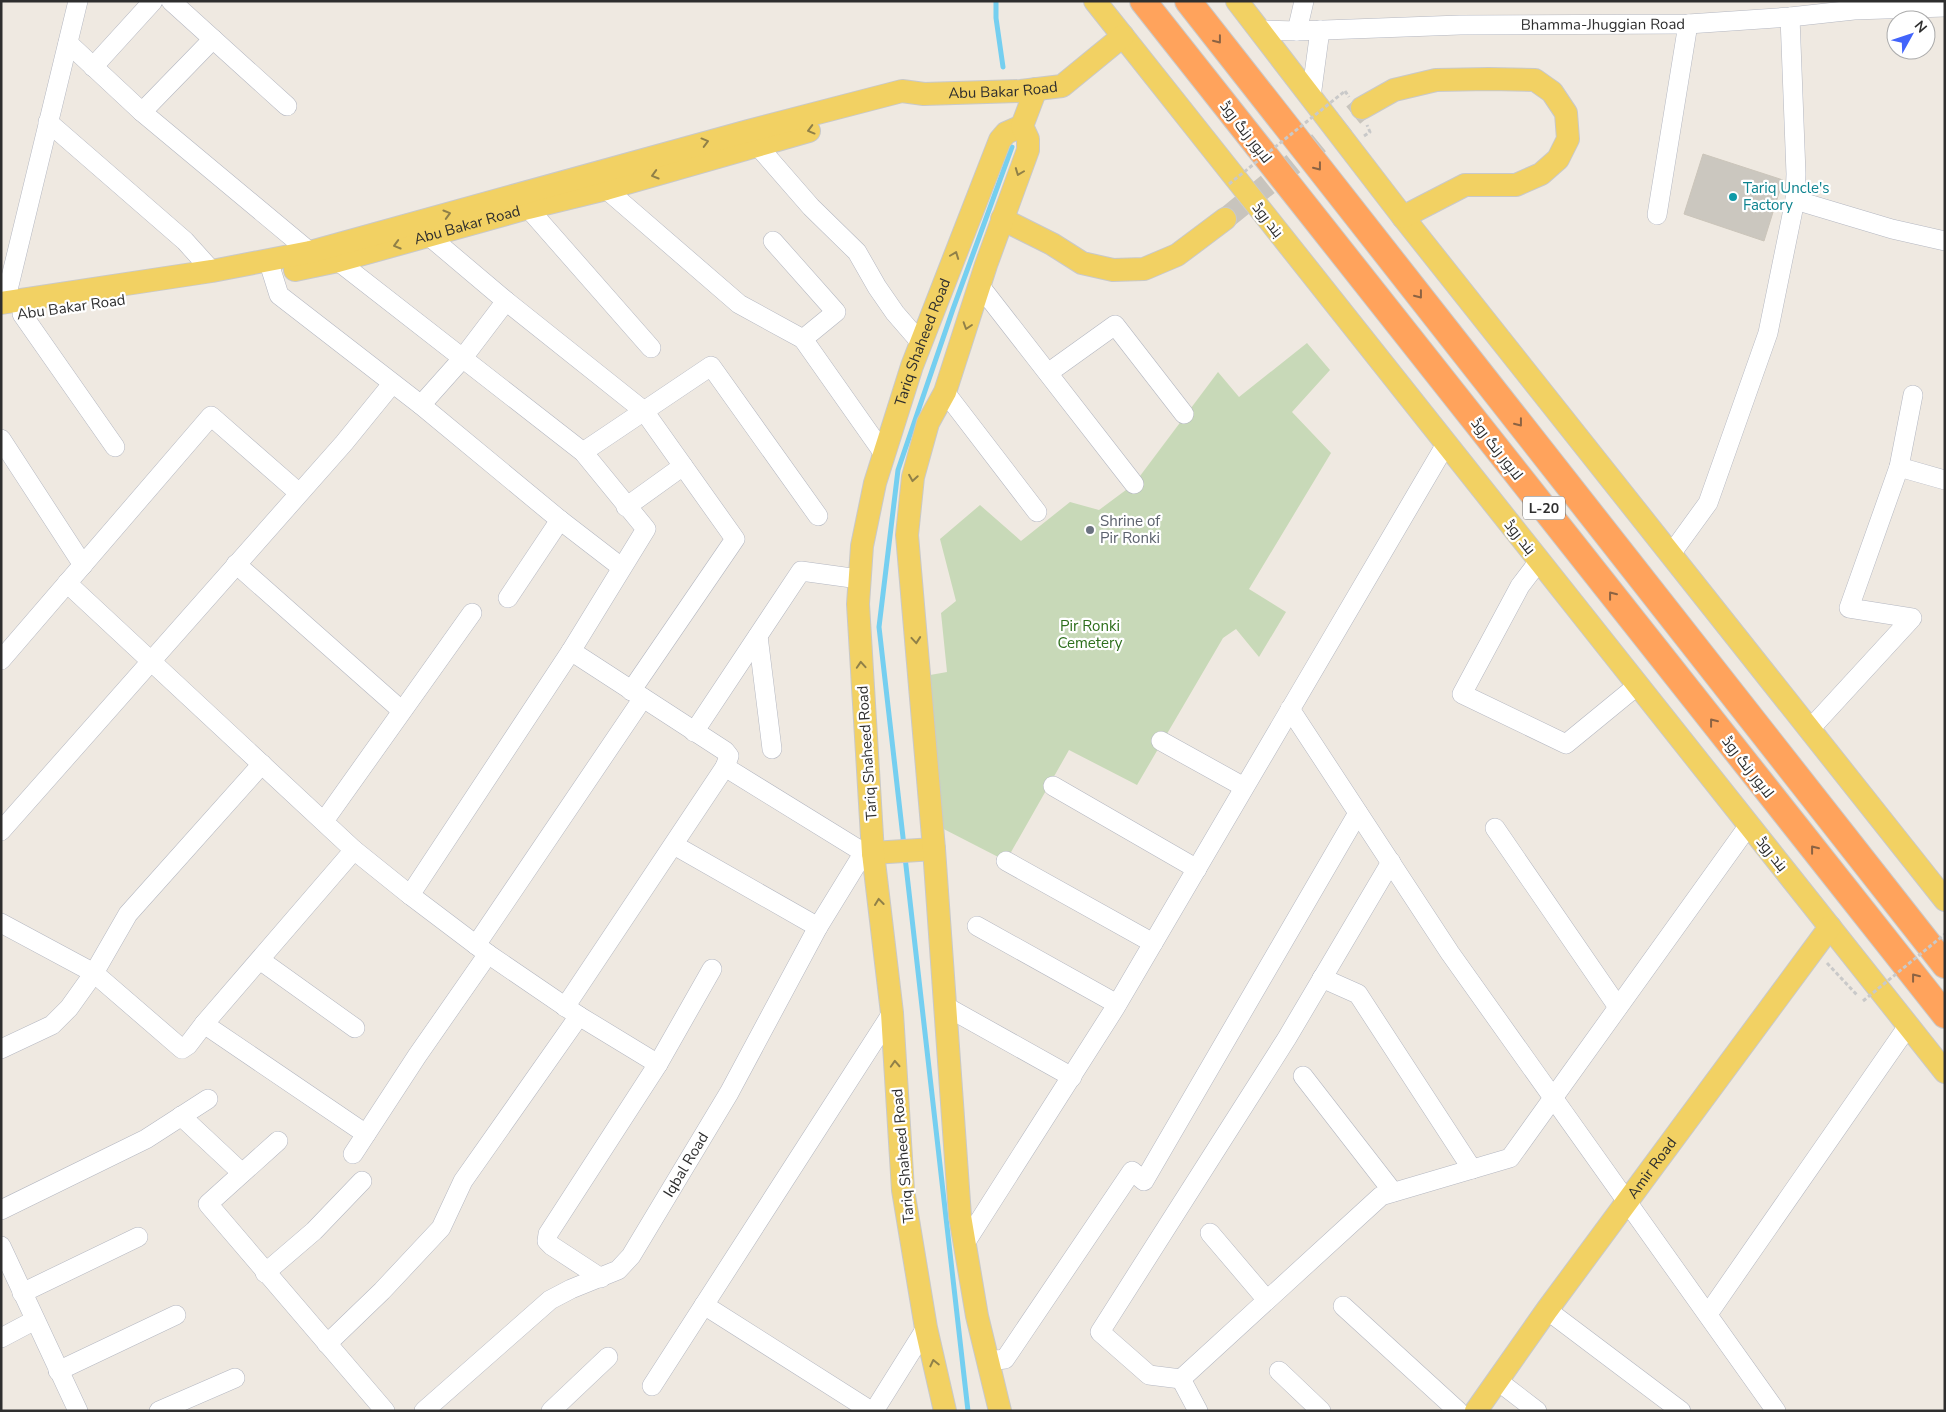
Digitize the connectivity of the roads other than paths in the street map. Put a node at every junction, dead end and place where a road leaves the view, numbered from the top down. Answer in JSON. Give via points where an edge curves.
{"nodes":[{"id":1,"x":78,"y":1,"type":"edge"},
{"id":2,"x":153,"y":1,"type":"edge"},
{"id":3,"x":171,"y":1,"type":"edge"},
{"id":4,"x":1095,"y":1,"type":"edge"},
{"id":5,"x":1143,"y":1,"type":"edge"},
{"id":6,"x":1188,"y":1,"type":"edge"},
{"id":7,"x":1237,"y":1,"type":"edge"},
{"id":8,"x":1304,"y":1,"type":"edge"},
{"id":9,"x":1854,"y":5,"type":"edge"},
{"id":10,"x":1945,"y":7,"type":"edge"},
{"id":11,"x":1790,"y":17,"type":"junction"},
{"id":12,"x":1688,"y":24,"type":"junction"},
{"id":13,"x":1260,"y":30,"type":"junction"},
{"id":14,"x":1320,"y":30,"type":"junction"},
{"id":15,"x":1297,"y":31,"type":"junction"},
{"id":16,"x":1123,"y":36,"type":"junction"},
{"id":17,"x":213,"y":39,"type":"junction"},
{"id":18,"x":68,"y":43,"type":"junction"},
{"id":19,"x":93,"y":67,"type":"junction"},
{"id":20,"x":1036,"y":89,"type":"junction"},
{"id":21,"x":924,"y":94,"type":"junction"},
{"id":22,"x":1311,"y":97,"type":"junction"},
{"id":23,"x":287,"y":106,"type":"dead end"},
{"id":24,"x":1362,"y":108,"type":"tunnel mouth"},
{"id":25,"x":142,"y":112,"type":"junction"},
{"id":26,"x":48,"y":122,"type":"junction"},
{"id":27,"x":1022,"y":126,"type":"junction"},
{"id":28,"x":757,"y":145,"type":"junction"},
{"id":29,"x":606,"y":189,"type":"junction"},
{"id":30,"x":1795,"y":200,"type":"junction"},
{"id":31,"x":528,"y":208,"type":"junction"},
{"id":32,"x":1658,"y":215,"type":"dead end"},
{"id":33,"x":1404,"y":216,"type":"junction"},
{"id":34,"x":1225,"y":219,"type":"tunnel mouth"},
{"id":35,"x":1002,"y":220,"type":"junction"},
{"id":36,"x":430,"y":236,"type":"junction"},
{"id":37,"x":773,"y":241,"type":"dead end"},
{"id":38,"x":1945,"y":241,"type":"edge"},
{"id":39,"x":310,"y":252,"type":"junction"},
{"id":40,"x":338,"y":261,"type":"junction"},
{"id":41,"x":270,"y":268,"type":"junction"},
{"id":42,"x":212,"y":271,"type":"junction"},
{"id":43,"x":980,"y":286,"type":"junction"},
{"id":44,"x":506,"y":301,"type":"junction"},
{"id":45,"x":7,"y":309,"type":"edge"},
{"id":46,"x":803,"y":339,"type":"junction"},
{"id":47,"x":921,"y":343,"type":"junction"},
{"id":48,"x":651,"y":348,"type":"dead end"},
{"id":49,"x":462,"y":359,"type":"junction"},
{"id":50,"x":1048,"y":373,"type":"junction"},
{"id":51,"x":392,"y":384,"type":"junction"},
{"id":52,"x":945,"y":392,"type":"junction"},
{"id":53,"x":1912,"y":395,"type":"dead end"},
{"id":54,"x":421,"y":404,"type":"junction"},
{"id":55,"x":644,"y":412,"type":"junction"},
{"id":56,"x":1184,"y":414,"type":"dead end"},
{"id":57,"x":1,"y":439,"type":"edge"},
{"id":58,"x":1446,"y":444,"type":"junction"},
{"id":59,"x":115,"y":447,"type":"dead end"},
{"id":60,"x":583,"y":452,"type":"junction"},
{"id":61,"x":884,"y":454,"type":"junction"},
{"id":62,"x":683,"y":466,"type":"junction"},
{"id":63,"x":1899,"y":467,"type":"junction"},
{"id":64,"x":1945,"y":480,"type":"edge"},
{"id":65,"x":1134,"y":484,"type":"dead end"},
{"id":66,"x":299,"y":493,"type":"junction"},
{"id":67,"x":626,"y":507,"type":"junction"},
{"id":68,"x":1037,"y":512,"type":"dead end"},
{"id":69,"x":818,"y":516,"type":"dead end"},
{"id":70,"x":560,"y":520,"type":"junction"},
{"id":71,"x":1671,"y":554,"type":"junction"},
{"id":72,"x":1539,"y":561,"type":"junction"},
{"id":73,"x":236,"y":564,"type":"junction"},
{"id":74,"x":83,"y":565,"type":"junction"},
{"id":75,"x":621,"y":567,"type":"junction"},
{"id":76,"x":859,"y":579,"type":"junction"},
{"id":77,"x":67,"y":584,"type":"junction"},
{"id":78,"x":508,"y":598,"type":"dead end"},
{"id":79,"x":472,"y":613,"type":"dead end"},
{"id":80,"x":758,"y":636,"type":"junction"},
{"id":81,"x":572,"y":651,"type":"junction"},
{"id":82,"x":3,"y":654,"type":"edge"},
{"id":83,"x":150,"y":661,"type":"junction"},
{"id":84,"x":1638,"y":686,"type":"junction"},
{"id":85,"x":637,"y":695,"type":"junction"},
{"id":86,"x":1290,"y":709,"type":"junction"},
{"id":87,"x":401,"y":710,"type":"junction"},
{"id":88,"x":1810,"y":729,"type":"junction"},
{"id":89,"x":694,"y":732,"type":"junction"},
{"id":90,"x":1161,"y":741,"type":"dead end"},
{"id":91,"x":772,"y":749,"type":"dead end"},
{"id":92,"x":262,"y":764,"type":"junction"},
{"id":93,"x":724,"y":768,"type":"junction"},
{"id":94,"x":1053,"y":786,"type":"dead end"},
{"id":95,"x":1244,"y":787,"type":"junction"},
{"id":96,"x":1358,"y":812,"type":"junction"},
{"id":97,"x":324,"y":821,"type":"junction"},
{"id":98,"x":1749,"y":825,"type":"junction"},
{"id":99,"x":1494,"y":828,"type":"dead end"},
{"id":100,"x":1,"y":831,"type":"edge"},
{"id":101,"x":674,"y":845,"type":"junction"},
{"id":102,"x":931,"y":849,"type":"junction"},
{"id":103,"x":354,"y":850,"type":"junction"},
{"id":104,"x":873,"y":853,"type":"junction"},
{"id":105,"x":1006,"y":861,"type":"dead end"},
{"id":106,"x":1391,"y":862,"type":"junction"},
{"id":107,"x":1197,"y":869,"type":"junction"},
{"id":108,"x":410,"y":895,"type":"junction"},
{"id":109,"x":1945,"y":900,"type":"edge"},
{"id":110,"x":1,"y":923,"type":"edge"},
{"id":111,"x":977,"y":926,"type":"dead end"},
{"id":112,"x":1830,"y":927,"type":"junction"},
{"id":113,"x":818,"y":928,"type":"junction"},
{"id":114,"x":1153,"y":943,"type":"junction"},
{"id":115,"x":482,"y":950,"type":"junction"},
{"id":116,"x":260,"y":960,"type":"junction"},
{"id":117,"x":1945,"y":965,"type":"edge"},
{"id":118,"x":712,"y":969,"type":"dead end"},
{"id":119,"x":94,"y":974,"type":"junction"},
{"id":120,"x":1322,"y":978,"type":"junction"},
{"id":121,"x":1117,"y":1004,"type":"junction"},
{"id":122,"x":945,"y":1006,"type":"junction"},
{"id":123,"x":1618,"y":1007,"type":"junction"},
{"id":124,"x":572,"y":1011,"type":"junction"},
{"id":125,"x":892,"y":1013,"type":"junction"},
{"id":126,"x":1945,"y":1015,"type":"edge"},
{"id":127,"x":204,"y":1024,"type":"junction"},
{"id":128,"x":1908,"y":1026,"type":"junction"},
{"id":129,"x":355,"y":1028,"type":"dead end"},
{"id":130,"x":1,"y":1049,"type":"edge"},
{"id":131,"x":658,"y":1064,"type":"junction"},
{"id":132,"x":1945,"y":1072,"type":"edge"},
{"id":133,"x":1303,"y":1076,"type":"dead end"},
{"id":134,"x":1072,"y":1077,"type":"junction"},
{"id":135,"x":208,"y":1099,"type":"dead end"},
{"id":136,"x":1552,"y":1099,"type":"junction"},
{"id":137,"x":181,"y":1116,"type":"junction"},
{"id":138,"x":366,"y":1134,"type":"junction"},
{"id":139,"x":278,"y":1141,"type":"dead end"},
{"id":140,"x":353,"y":1154,"type":"dead end"},
{"id":141,"x":1472,"y":1169,"type":"junction"},
{"id":142,"x":242,"y":1173,"type":"junction"},
{"id":143,"x":362,"y":1181,"type":"dead end"},
{"id":144,"x":1392,"y":1192,"type":"junction"},
{"id":145,"x":1626,"y":1202,"type":"junction"},
{"id":146,"x":1,"y":1210,"type":"edge"},
{"id":147,"x":1210,"y":1233,"type":"dead end"},
{"id":148,"x":138,"y":1237,"type":"dead end"},
{"id":149,"x":964,"y":1245,"type":"junction"},
{"id":150,"x":1,"y":1246,"type":"edge"},
{"id":151,"x":266,"y":1273,"type":"junction"},
{"id":152,"x":601,"y":1278,"type":"junction"},
{"id":153,"x":22,"y":1292,"type":"junction"},
{"id":154,"x":1267,"y":1300,"type":"junction"},
{"id":155,"x":704,"y":1305,"type":"junction"},
{"id":156,"x":1342,"y":1306,"type":"dead end"},
{"id":157,"x":1547,"y":1310,"type":"junction"},
{"id":158,"x":1708,"y":1314,"type":"junction"},
{"id":159,"x":176,"y":1315,"type":"dead end"},
{"id":160,"x":35,"y":1320,"type":"junction"},
{"id":161,"x":926,"y":1328,"type":"junction"},
{"id":162,"x":1,"y":1338,"type":"edge"},
{"id":163,"x":327,"y":1344,"type":"junction"},
{"id":164,"x":608,"y":1357,"type":"dead end"},
{"id":165,"x":988,"y":1361,"type":"junction"},
{"id":166,"x":58,"y":1370,"type":"junction"},
{"id":167,"x":1279,"y":1371,"type":"dead end"},
{"id":168,"x":235,"y":1378,"type":"dead end"},
{"id":169,"x":1180,"y":1379,"type":"junction"},
{"id":170,"x":1498,"y":1381,"type":"junction"},
{"id":171,"x":652,"y":1386,"type":"dead end"},
{"id":172,"x":78,"y":1411,"type":"edge"},
{"id":173,"x":159,"y":1411,"type":"edge"},
{"id":174,"x":385,"y":1411,"type":"edge"},
{"id":175,"x":424,"y":1411,"type":"edge"},
{"id":176,"x":551,"y":1411,"type":"edge"},
{"id":177,"x":872,"y":1411,"type":"edge"},
{"id":178,"x":945,"y":1411,"type":"edge"},
{"id":179,"x":1000,"y":1411,"type":"edge"},
{"id":180,"x":1198,"y":1411,"type":"edge"},
{"id":181,"x":1321,"y":1411,"type":"edge"},
{"id":182,"x":1458,"y":1411,"type":"edge"},
{"id":183,"x":1476,"y":1411,"type":"edge"},
{"id":184,"x":1537,"y":1411,"type":"edge"},
{"id":185,"x":1681,"y":1411,"type":"edge"},
{"id":186,"x":1776,"y":1411,"type":"edge"}],
"edges":[{"from":1,"to":18,"type":"street"},
{"from":2,"to":19,"type":"street"},
{"from":3,"to":17,"type":"street"},
{"from":4,"to":16,"type":"main road","name":"بند روڈ"},
{"from":126,"to":5,"type":"highway","name":"لاہور رنگ روڈ","number":"L-20","one_way":true},
{"from":6,"to":117,"type":"highway","number":"L-20","one_way":true},
{"from":7,"to":13,"type":"main road"},
{"from":8,"to":15,"type":"street"},
{"from":9,"to":10,"type":"street","name":"Bhamma-Jhuggian Road"},
{"from":9,"to":11,"type":"street","name":"Bhamma-Jhuggian Road"},
{"from":11,"to":12,"type":"street","name":"Bhamma-Jhuggian Road"},
{"from":11,"to":30,"type":"street"},
{"from":12,"to":14,"type":"street","name":"Bhamma-Jhuggian Road","via":[[1460,25]]},
{"from":12,"to":32,"type":"street"},
{"from":13,"to":15,"type":"street","name":"Bhamma-Jhuggian Road"},
{"from":13,"to":22,"type":"main road"},
{"from":14,"to":15,"type":"street","name":"Bhamma-Jhuggian Road"},
{"from":14,"to":22,"type":"street"},
{"from":16,"to":20,"type":"main road","name":"Abu Bakar Road","via":[[1062,86]]},
{"from":16,"to":58,"type":"main road","name":"بند روڈ"},
{"from":17,"to":23,"type":"street"},
{"from":17,"to":25,"type":"street"},
{"from":18,"to":19,"type":"street"},
{"from":18,"to":26,"type":"street"},
{"from":19,"to":25,"type":"street"},
{"from":20,"to":21,"type":"main road","name":"Abu Bakar Road"},
{"from":20,"to":27,"type":"main road"},
{"from":21,"to":28,"type":"main road","name":"Abu Bakar Road","one_way":true,"via":[[903,106]]},
{"from":39,"to":21,"type":"main road","name":"Abu Bakar Road","one_way":true,"via":[[902,91]]},
{"from":22,"to":33,"type":"main road"},
{"from":24,"to":33,"type":"main road","via":[[1394,90],[1436,80],[1536,80],[1552,92],[1566,113],[1568,139],[1558,158],[1541,174],[1516,185],[1466,185]]},
{"from":25,"to":39,"type":"street"},
{"from":26,"to":42,"type":"street","via":[[185,241]]},
{"from":26,"to":45,"type":"street"},
{"from":27,"to":35,"type":"main road","one_way":true,"via":[[1028,139],[1028,150]]},
{"from":47,"to":27,"type":"main road","name":"Tariq Shaheed Road","one_way":true,"via":[[1000,140],[1006,133]]},
{"from":28,"to":29,"type":"main road","name":"Abu Bakar Road","one_way":true},
{"from":28,"to":47,"type":"street","via":[[811,207],[857,252],[895,313]]},
{"from":29,"to":31,"type":"main road","name":"Abu Bakar Road"},
{"from":29,"to":46,"type":"street","via":[[739,304]]},
{"from":30,"to":38,"type":"street"},
{"from":30,"to":71,"type":"street","via":[[1768,333],[1708,502]]},
{"from":31,"to":36,"type":"main road","name":"Abu Bakar Road"},
{"from":31,"to":48,"type":"street"},
{"from":33,"to":71,"type":"main road"},
{"from":34,"to":35,"type":"main road","via":[[1177,255],[1144,269],[1113,270],[1082,263],[1052,244]]},
{"from":35,"to":43,"type":"main road"},
{"from":36,"to":40,"type":"main road","name":"Abu Bakar Road","one_way":true},
{"from":36,"to":44,"type":"street"},
{"from":37,"to":46,"type":"street","via":[[836,312]]},
{"from":39,"to":41,"type":"main road","name":"Abu Bakar Road"},
{"from":40,"to":41,"type":"main road","name":"Abu Bakar Road"},
{"from":40,"to":49,"type":"street"},
{"from":41,"to":42,"type":"main road","name":"Abu Bakar Road"},
{"from":41,"to":45,"type":"main road","name":"Abu Bakar Road","via":[[142,297]]},
{"from":41,"to":51,"type":"street","via":[[279,295]]},
{"from":42,"to":45,"type":"main road","name":"Abu Bakar Road"},
{"from":43,"to":50,"type":"street"},
{"from":43,"to":52,"type":"main road","one_way":true},
{"from":44,"to":49,"type":"street"},
{"from":44,"to":55,"type":"street"},
{"from":45,"to":59,"type":"street"},
{"from":46,"to":61,"type":"street"},
{"from":47,"to":61,"type":"main road","name":"Tariq Shaheed Road"},
{"from":49,"to":54,"type":"street"},
{"from":49,"to":60,"type":"street"},
{"from":50,"to":56,"type":"street","via":[[1115,325]]},
{"from":50,"to":65,"type":"street"},
{"from":51,"to":54,"type":"street"},
{"from":51,"to":66,"type":"street"},
{"from":52,"to":68,"type":"street"},
{"from":52,"to":102,"type":"main road","one_way":true,"via":[[928,423],[913,477],[907,535]]},
{"from":53,"to":63,"type":"street"},
{"from":54,"to":70,"type":"street"},
{"from":55,"to":60,"type":"street"},
{"from":55,"to":62,"type":"street"},
{"from":55,"to":69,"type":"street","via":[[711,366]]},
{"from":57,"to":74,"type":"street"},
{"from":58,"to":72,"type":"main road","name":"بند روڈ"},
{"from":58,"to":86,"type":"street"},
{"from":60,"to":67,"type":"street"},
{"from":61,"to":76,"type":"main road","name":"Tariq Shaheed Road","via":[[862,546]]},
{"from":62,"to":67,"type":"street"},
{"from":62,"to":85,"type":"street","via":[[735,539]]},
{"from":63,"to":64,"type":"street"},
{"from":63,"to":88,"type":"street","via":[[1850,608],[1912,618]]},
{"from":66,"to":73,"type":"street"},
{"from":66,"to":74,"type":"street","via":[[211,416]]},
{"from":67,"to":75,"type":"street","via":[[646,529]]},
{"from":70,"to":75,"type":"street"},
{"from":70,"to":78,"type":"street"},
{"from":71,"to":88,"type":"main road"},
{"from":72,"to":84,"type":"main road","name":"بند روڈ"},
{"from":72,"to":84,"type":"street","via":[[1520,586],[1462,694],[1566,744]]},
{"from":73,"to":83,"type":"street"},
{"from":73,"to":87,"type":"street"},
{"from":74,"to":77,"type":"street"},
{"from":75,"to":81,"type":"street"},
{"from":76,"to":80,"type":"street","via":[[801,572]]},
{"from":104,"to":76,"type":"main road","name":"Tariq Shaheed Road","one_way":true},
{"from":77,"to":82,"type":"street"},
{"from":77,"to":83,"type":"street"},
{"from":79,"to":87,"type":"street"},
{"from":80,"to":89,"type":"street"},
{"from":80,"to":91,"type":"street"},
{"from":81,"to":85,"type":"street"},
{"from":81,"to":108,"type":"street"},
{"from":83,"to":92,"type":"street"},
{"from":83,"to":100,"type":"street"},
{"from":84,"to":98,"type":"main road","name":"بند روڈ"},
{"from":85,"to":89,"type":"street"},
{"from":85,"to":115,"type":"street"},
{"from":86,"to":95,"type":"street"},
{"from":86,"to":96,"type":"street"},
{"from":87,"to":97,"type":"street"},
{"from":88,"to":109,"type":"main road"},
{"from":89,"to":93,"type":"street","via":[[725,751],[729,756]]},
{"from":90,"to":95,"type":"street"},
{"from":92,"to":97,"type":"street"},
{"from":92,"to":119,"type":"street","via":[[128,914]]},
{"from":93,"to":101,"type":"street"},
{"from":93,"to":104,"type":"street"},
{"from":94,"to":107,"type":"street"},
{"from":95,"to":107,"type":"street"},
{"from":96,"to":106,"type":"street"},
{"from":96,"to":165,"type":"street","via":[[1144,1181],[1132,1171],[1005,1359]]},
{"from":97,"to":103,"type":"street"},
{"from":98,"to":112,"type":"main road","name":"بند روڈ"},
{"from":98,"to":123,"type":"street"},
{"from":99,"to":123,"type":"street"},
{"from":101,"to":113,"type":"street"},
{"from":101,"to":124,"type":"street"},
{"from":102,"to":104,"type":"main road"},
{"from":102,"to":122,"type":"main road"},
{"from":103,"to":108,"type":"street"},
{"from":103,"to":116,"type":"street"},
{"from":104,"to":113,"type":"street","name":"Iqbal Road","via":[[861,857]]},
{"from":125,"to":104,"type":"main road","name":"Tariq Shaheed Road","one_way":true},
{"from":105,"to":114,"type":"street"},
{"from":106,"to":120,"type":"street"},
{"from":106,"to":136,"type":"street"},
{"from":107,"to":114,"type":"street"},
{"from":108,"to":115,"type":"street"},
{"from":110,"to":119,"type":"street"},
{"from":111,"to":121,"type":"street"},
{"from":112,"to":128,"type":"main road","name":"بند روڈ"},
{"from":112,"to":145,"type":"main road","name":"Amir Road"},
{"from":113,"to":152,"type":"street","name":"Iqbal Road","via":[[729,1094],[654,1219],[631,1256],[618,1270]]},
{"from":114,"to":121,"type":"street"},
{"from":115,"to":124,"type":"street"},
{"from":115,"to":138,"type":"street"},
{"from":116,"to":127,"type":"street"},
{"from":116,"to":129,"type":"street"},
{"from":118,"to":131,"type":"street"},
{"from":119,"to":127,"type":"street","via":[[182,1048]]},
{"from":119,"to":130,"type":"street","via":[[52,1025]]},
{"from":120,"to":141,"type":"street","via":[[1358,994]]},
{"from":120,"to":169,"type":"street","via":[[1100,1332],[1149,1375]]},
{"from":121,"to":134,"type":"street"},
{"from":122,"to":134,"type":"street"},
{"from":122,"to":149,"type":"main road"},
{"from":123,"to":136,"type":"street"},
{"from":124,"to":131,"type":"street"},
{"from":124,"to":163,"type":"street","via":[[463,1181],[441,1228]]},
{"from":125,"to":155,"type":"street"},
{"from":161,"to":125,"type":"main road","name":"Tariq Shaheed Road","one_way":true,"via":[[903,1190]]},
{"from":127,"to":138,"type":"street"},
{"from":128,"to":132,"type":"main road","name":"بند روڈ"},
{"from":128,"to":158,"type":"street"},
{"from":131,"to":152,"type":"street","via":[[548,1234],[547,1241],[552,1246]]},
{"from":133,"to":144,"type":"street"},
{"from":134,"to":149,"type":"street"},
{"from":135,"to":137,"type":"street"},
{"from":136,"to":141,"type":"street","via":[[1510,1158]]},
{"from":136,"to":145,"type":"street"},
{"from":137,"to":142,"type":"street"},
{"from":137,"to":146,"type":"street","via":[[146,1139]]},
{"from":138,"to":140,"type":"street"},
{"from":139,"to":142,"type":"street"},
{"from":141,"to":144,"type":"street"},
{"from":142,"to":151,"type":"street","via":[[208,1204]]},
{"from":143,"to":151,"type":"street","via":[[314,1231]]},
{"from":144,"to":154,"type":"street","via":[[1380,1196]]},
{"from":145,"to":157,"type":"main road","name":"Amir Road"},
{"from":145,"to":158,"type":"street"},
{"from":147,"to":154,"type":"street"},
{"from":148,"to":153,"type":"street"},
{"from":149,"to":165,"type":"main road"},
{"from":150,"to":153,"type":"street"},
{"from":151,"to":163,"type":"street"},
{"from":152,"to":175,"type":"street","name":"Iqbal Road","via":[[550,1300]]},
{"from":153,"to":160,"type":"street"},
{"from":154,"to":169,"type":"street"},
{"from":155,"to":171,"type":"street"},
{"from":155,"to":177,"type":"street"},
{"from":156,"to":182,"type":"street"},
{"from":157,"to":170,"type":"main road","name":"Amir Road"},
{"from":157,"to":185,"type":"street"},
{"from":158,"to":186,"type":"street"},
{"from":159,"to":166,"type":"street"},
{"from":160,"to":162,"type":"street"},
{"from":160,"to":166,"type":"street"},
{"from":161,"to":177,"type":"street"},
{"from":178,"to":161,"type":"main road","name":"Tariq Shaheed Road","one_way":true},
{"from":163,"to":174,"type":"street"},
{"from":164,"to":176,"type":"street"},
{"from":165,"to":179,"type":"main road"},
{"from":166,"to":172,"type":"street"},
{"from":167,"to":181,"type":"street"},
{"from":168,"to":173,"type":"street"},
{"from":169,"to":180,"type":"street"},
{"from":170,"to":183,"type":"main road","name":"Amir Road"},
{"from":170,"to":184,"type":"street"}]}
